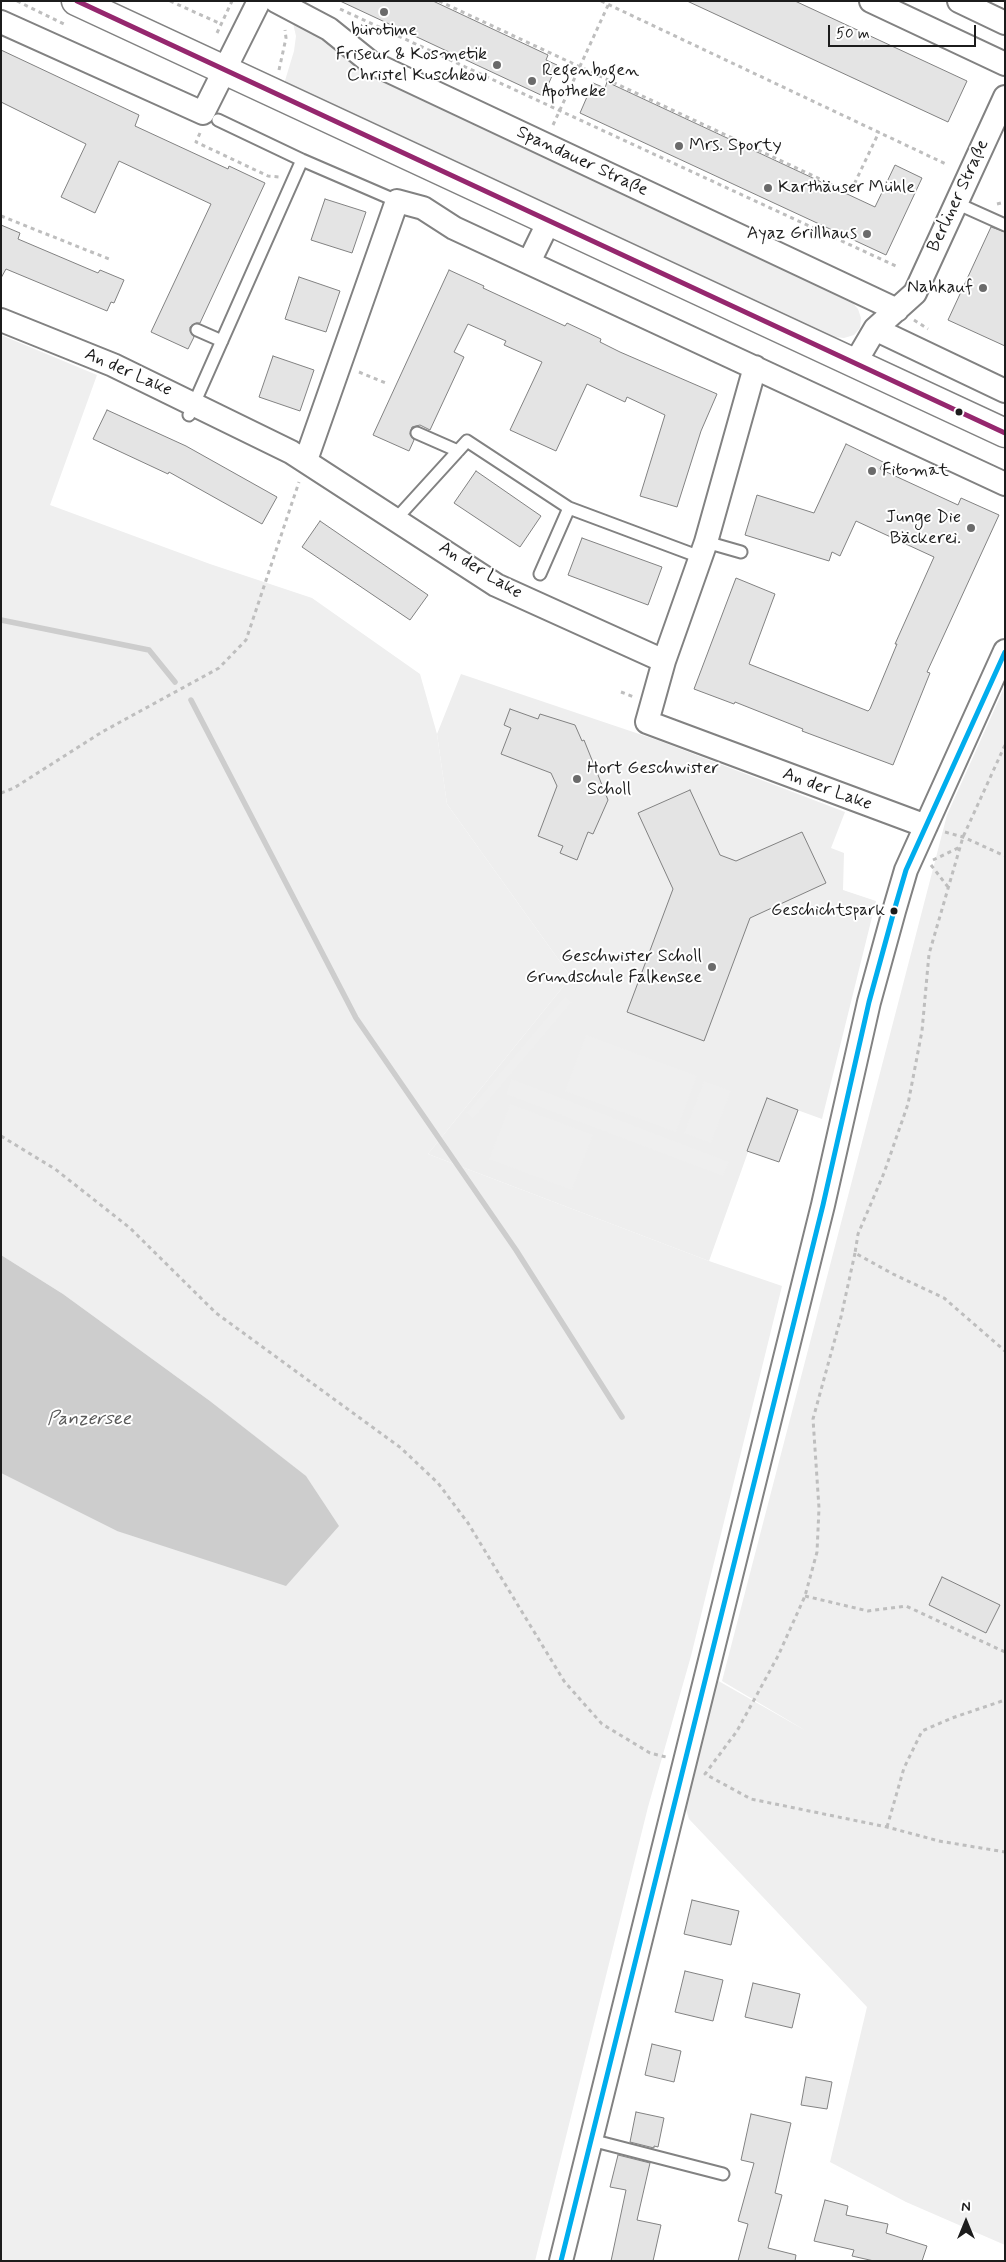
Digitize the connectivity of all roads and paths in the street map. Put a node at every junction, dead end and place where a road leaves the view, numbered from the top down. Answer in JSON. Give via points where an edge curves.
{"nodes":[{"id":1,"x":170,"y":1,"type":"edge"},
{"id":2,"x":232,"y":1,"type":"edge"},
{"id":3,"x":259,"y":1,"type":"edge"},
{"id":4,"x":276,"y":1,"type":"edge"},
{"id":5,"x":439,"y":1,"type":"edge"},
{"id":6,"x":601,"y":1,"type":"edge"},
{"id":7,"x":871,"y":1,"type":"edge"},
{"id":8,"x":959,"y":1,"type":"edge"},
{"id":9,"x":80,"y":3,"type":"edge"},
{"id":10,"x":610,"y":3,"type":"edge"},
{"id":11,"x":332,"y":5,"type":"dead end"},
{"id":12,"x":1,"y":22,"type":"edge"},
{"id":13,"x":1005,"y":22,"type":"edge"},
{"id":14,"x":221,"y":24,"type":"junction"},
{"id":15,"x":284,"y":24,"type":"dead end"},
{"id":16,"x":217,"y":33,"type":"dead end"},
{"id":17,"x":1005,"y":64,"type":"edge"},
{"id":18,"x":580,"y":67,"type":"junction"},
{"id":19,"x":226,"y":70,"type":"junction"},
{"id":20,"x":279,"y":71,"type":"dead end"},
{"id":21,"x":1005,"y":97,"type":"edge"},
{"id":22,"x":559,"y":112,"type":"junction"},
{"id":23,"x":218,"y":120,"type":"dead end"},
{"id":24,"x":879,"y":132,"type":"junction"},
{"id":25,"x":544,"y":144,"type":"junction"},
{"id":26,"x":302,"y":160,"type":"junction"},
{"id":27,"x":948,"y":164,"type":"dead end"},
{"id":28,"x":397,"y":201,"type":"junction"},
{"id":29,"x":956,"y":203,"type":"junction"},
{"id":30,"x":1,"y":216,"type":"edge"},
{"id":31,"x":549,"y":220,"type":"junction"},
{"id":32,"x":1005,"y":225,"type":"edge"},
{"id":33,"x":109,"y":259,"type":"dead end"},
{"id":34,"x":528,"y":262,"type":"junction"},
{"id":35,"x":898,"y":267,"type":"dead end"},
{"id":36,"x":897,"y":310,"type":"junction"},
{"id":37,"x":1,"y":320,"type":"edge"},
{"id":38,"x":875,"y":329,"type":"junction"},
{"id":39,"x":197,"y":330,"type":"dead end"},
{"id":40,"x":930,"y":330,"type":"dead end"},
{"id":41,"x":222,"y":341,"type":"junction"},
{"id":42,"x":855,"y":363,"type":"junction"},
{"id":43,"x":339,"y":367,"type":"junction"},
{"id":44,"x":754,"y":367,"type":"junction"},
{"id":45,"x":388,"y":384,"type":"dead end"},
{"id":46,"x":1005,"y":391,"type":"edge"},
{"id":47,"x":192,"y":409,"type":"junction"},
{"id":48,"x":1005,"y":432,"type":"edge"},
{"id":49,"x":417,"y":433,"type":"dead end"},
{"id":50,"x":458,"y":451,"type":"junction"},
{"id":51,"x":306,"y":460,"type":"junction"},
{"id":52,"x":1005,"y":484,"type":"edge"},
{"id":53,"x":569,"y":508,"type":"junction"},
{"id":54,"x":396,"y":519,"type":"junction"},
{"id":55,"x":703,"y":549,"type":"junction"},
{"id":56,"x":741,"y":552,"type":"dead end"},
{"id":57,"x":540,"y":574,"type":"dead end"},
{"id":58,"x":1005,"y":651,"type":"edge"},
{"id":59,"x":664,"y":662,"type":"junction"},
{"id":60,"x":1005,"y":745,"type":"edge"},
{"id":61,"x":1,"y":793,"type":"edge"},
{"id":62,"x":926,"y":826,"type":"junction"},
{"id":63,"x":963,"y":837,"type":"junction"},
{"id":64,"x":960,"y":847,"type":"junction"},
{"id":65,"x":1005,"y":856,"type":"edge"},
{"id":66,"x":948,"y":887,"type":"junction"},
{"id":67,"x":1,"y":1136,"type":"edge"},
{"id":68,"x":855,"y":1253,"type":"junction"},
{"id":69,"x":1005,"y":1351,"type":"edge"},
{"id":70,"x":804,"y":1596,"type":"junction"},
{"id":71,"x":1005,"y":1652,"type":"edge"},
{"id":72,"x":1005,"y":1700,"type":"edge"},
{"id":73,"x":669,"y":1758,"type":"dead end"},
{"id":74,"x":887,"y":1827,"type":"junction"},
{"id":75,"x":1005,"y":1852,"type":"edge"},
{"id":76,"x":591,"y":2140,"type":"junction"},
{"id":77,"x":723,"y":2174,"type":"dead end"},
{"id":78,"x":562,"y":2261,"type":"edge"}],
"edges":[{"from":1,"to":14,"type":"path"},
{"from":2,"to":14,"type":"path"},
{"from":3,"to":19,"type":"street"},
{"from":4,"to":25,"type":"street","name":"Spandauer Straße","via":[[329,29],[370,62]]},
{"from":5,"to":18,"type":"path"},
{"from":6,"to":10,"type":"path"},
{"from":7,"to":17,"type":"street"},
{"from":8,"to":13,"type":"street"},
{"from":9,"to":19,"type":"main road"},
{"from":10,"to":18,"type":"path"},
{"from":10,"to":24,"type":"path"},
{"from":11,"to":22,"type":"path"},
{"from":12,"to":19,"type":"street","via":[[203,113]]},
{"from":14,"to":16,"type":"path"},
{"from":15,"to":20,"type":"path","via":[[286,38]]},
{"from":18,"to":22,"type":"path"},
{"from":18,"to":24,"type":"path","via":[[850,193]]},
{"from":19,"to":31,"type":"main road"},
{"from":21,"to":29,"type":"street","name":"Berliner Straße"},
{"from":22,"to":25,"type":"path"},
{"from":22,"to":35,"type":"path"},
{"from":23,"to":26,"type":"lane"},
{"from":24,"to":27,"type":"path"},
{"from":25,"to":36,"type":"street","name":"Spandauer Straße"},
{"from":26,"to":28,"type":"lane"},
{"from":26,"to":41,"type":"lane"},
{"from":28,"to":34,"type":"street","via":[[422,208],[454,228]]},
{"from":28,"to":43,"type":"street"},
{"from":29,"to":32,"type":"lane"},
{"from":29,"to":36,"type":"street","name":"Berliner Straße","via":[[915,293]]},
{"from":30,"to":33,"type":"path"},
{"from":31,"to":34,"type":"street"},
{"from":31,"to":42,"type":"main road"},
{"from":34,"to":44,"type":"street"},
{"from":36,"to":38,"type":"street","name":"Berliner Straße"},
{"from":36,"to":40,"type":"path"},
{"from":37,"to":47,"type":"street","name":"An der Lake","via":[[113,365]]},
{"from":38,"to":42,"type":"street","name":"Berliner Straße"},
{"from":38,"to":46,"type":"street"},
{"from":39,"to":41,"type":"lane"},
{"from":41,"to":47,"type":"lane"},
{"from":42,"to":48,"type":"main road"},
{"from":43,"to":45,"type":"path"},
{"from":43,"to":51,"type":"street"},
{"from":44,"to":52,"type":"street"},
{"from":44,"to":55,"type":"street","name":"An der Lake"},
{"from":47,"to":51,"type":"street","name":"An der Lake"},
{"from":49,"to":50,"type":"lane"},
{"from":50,"to":53,"type":"lane","via":[[467,440]]},
{"from":50,"to":54,"type":"lane"},
{"from":51,"to":54,"type":"street","name":"An der Lake"},
{"from":51,"to":61,"type":"path","via":[[246,640],[219,668],[102,732]]},
{"from":53,"to":55,"type":"lane"},
{"from":53,"to":57,"type":"lane"},
{"from":54,"to":59,"type":"street","name":"An der Lake","via":[[496,585]]},
{"from":55,"to":56,"type":"lane"},
{"from":55,"to":59,"type":"street","name":"An der Lake"},
{"from":58,"to":62,"type":"street"},
{"from":59,"to":62,"type":"street","name":"An der Lake","via":[[647,722]]},
{"from":60,"to":63,"type":"path"},
{"from":62,"to":63,"type":"path"},
{"from":62,"to":76,"type":"street","via":[[906,870],[869,1002],[823,1204]]},
{"from":63,"to":64,"type":"path"},
{"from":63,"to":65,"type":"path"},
{"from":64,"to":66,"type":"path"},
{"from":64,"to":66,"type":"path","via":[[929,862]]},
{"from":66,"to":68,"type":"path","via":[[929,954],[922,1031],[908,1104],[858,1234]]},
{"from":67,"to":73,"type":"path","via":[[55,1169],[130,1228],[216,1313],[402,1448],[438,1484],[468,1523],[564,1681],[602,1724],[650,1753]]},
{"from":68,"to":69,"type":"path","via":[[944,1298]]},
{"from":68,"to":70,"type":"path","via":[[841,1318],[812,1419],[819,1516],[817,1552]]},
{"from":70,"to":71,"type":"path","via":[[868,1611],[906,1606]]},
{"from":70,"to":74,"type":"path","via":[[778,1656],[737,1732],[705,1774],[750,1799]]},
{"from":72,"to":74,"type":"path","via":[[922,1732],[904,1768]]},
{"from":74,"to":75,"type":"path","via":[[939,1842]]},
{"from":76,"to":77,"type":"lane"},
{"from":76,"to":78,"type":"street"}]}
